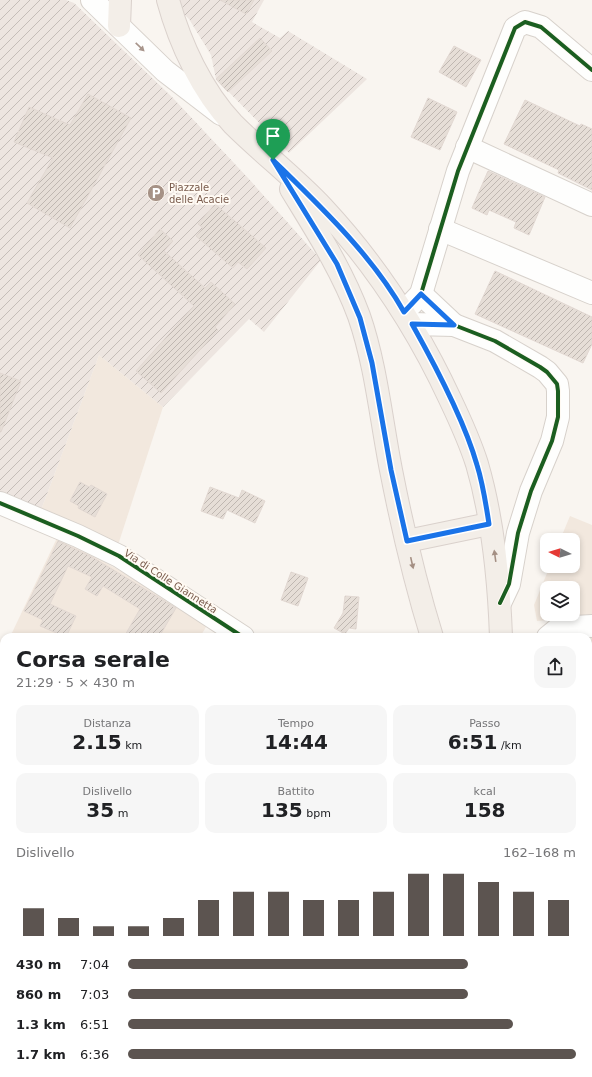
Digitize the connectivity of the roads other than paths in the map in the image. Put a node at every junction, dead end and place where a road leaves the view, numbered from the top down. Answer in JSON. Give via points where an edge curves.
{"nodes":[{"id":1,"x":92,"y":0,"type":"edge"},
{"id":2,"x":120,"y":0,"type":"edge"},
{"id":3,"x":168,"y":0,"type":"edge"},
{"id":4,"x":119,"y":26,"type":"junction"},
{"id":5,"x":592,"y":70,"type":"edge"},
{"id":6,"x":234,"y":124,"type":"junction"},
{"id":7,"x":467,"y":147,"type":"junction"},
{"id":8,"x":273,"y":160,"type":"junction"},
{"id":9,"x":592,"y":205,"type":"edge"},
{"id":10,"x":440,"y":229,"type":"junction"},
{"id":11,"x":592,"y":293,"type":"edge"},
{"id":12,"x":421,"y":294,"type":"junction"},
{"id":13,"x":408,"y":318,"type":"junction"},
{"id":14,"x":454,"y":325,"type":"junction"},
{"id":15,"x":0,"y":503,"type":"edge"},
{"id":16,"x":489,"y":524,"type":"junction"},
{"id":17,"x":407,"y":541,"type":"junction"},
{"id":18,"x":500,"y":603,"type":"junction"},
{"id":19,"x":592,"y":626,"type":"edge"},
{"id":20,"x":237,"y":633,"type":"edge"},
{"id":21,"x":431,"y":633,"type":"edge"},
{"id":22,"x":501,"y":633,"type":"edge"},
{"id":23,"x":553,"y":633,"type":"edge"}],
"edges":[{"from":1,"to":4,"type":"street"},
{"from":2,"to":4,"type":"main road"},
{"from":3,"to":6,"type":"main road","via":[[192,61],[211,94]]},
{"from":4,"to":6,"type":"street","one_way":true,"via":[[165,71]]},
{"from":5,"to":7,"type":"street","via":[[541,26],[522,22],[512,34]]},
{"from":6,"to":8,"type":"main road"},
{"from":7,"to":9,"type":"street"},
{"from":7,"to":10,"type":"street"},
{"from":8,"to":13,"type":"main road","via":[[323,208],[361,253]]},
{"from":8,"to":17,"type":"main road","via":[[337,264],[360,318],[372,363],[391,470]]},
{"from":10,"to":11,"type":"street"},
{"from":10,"to":12,"type":"street"},
{"from":12,"to":13,"type":"street"},
{"from":12,"to":14,"type":"street"},
{"from":13,"to":14,"type":"street"},
{"from":13,"to":16,"type":"main road","via":[[432,360],[470,446],[481,480]]},
{"from":14,"to":18,"type":"street","via":[[518,353],[547,372],[557,384],[558,390],[558,417],[552,441],[531,491],[518,533],[509,584]]},
{"from":15,"to":20,"type":"street","name":"Via di Colle Giannetta","via":[[119,556]]},
{"from":16,"to":17,"type":"main road"},
{"from":18,"to":16,"type":"main road","one_way":true},
{"from":17,"to":21,"type":"main road","one_way":true},
{"from":18,"to":22,"type":"main road"},
{"from":19,"to":23,"type":"street","via":[[560,628]]}]}
